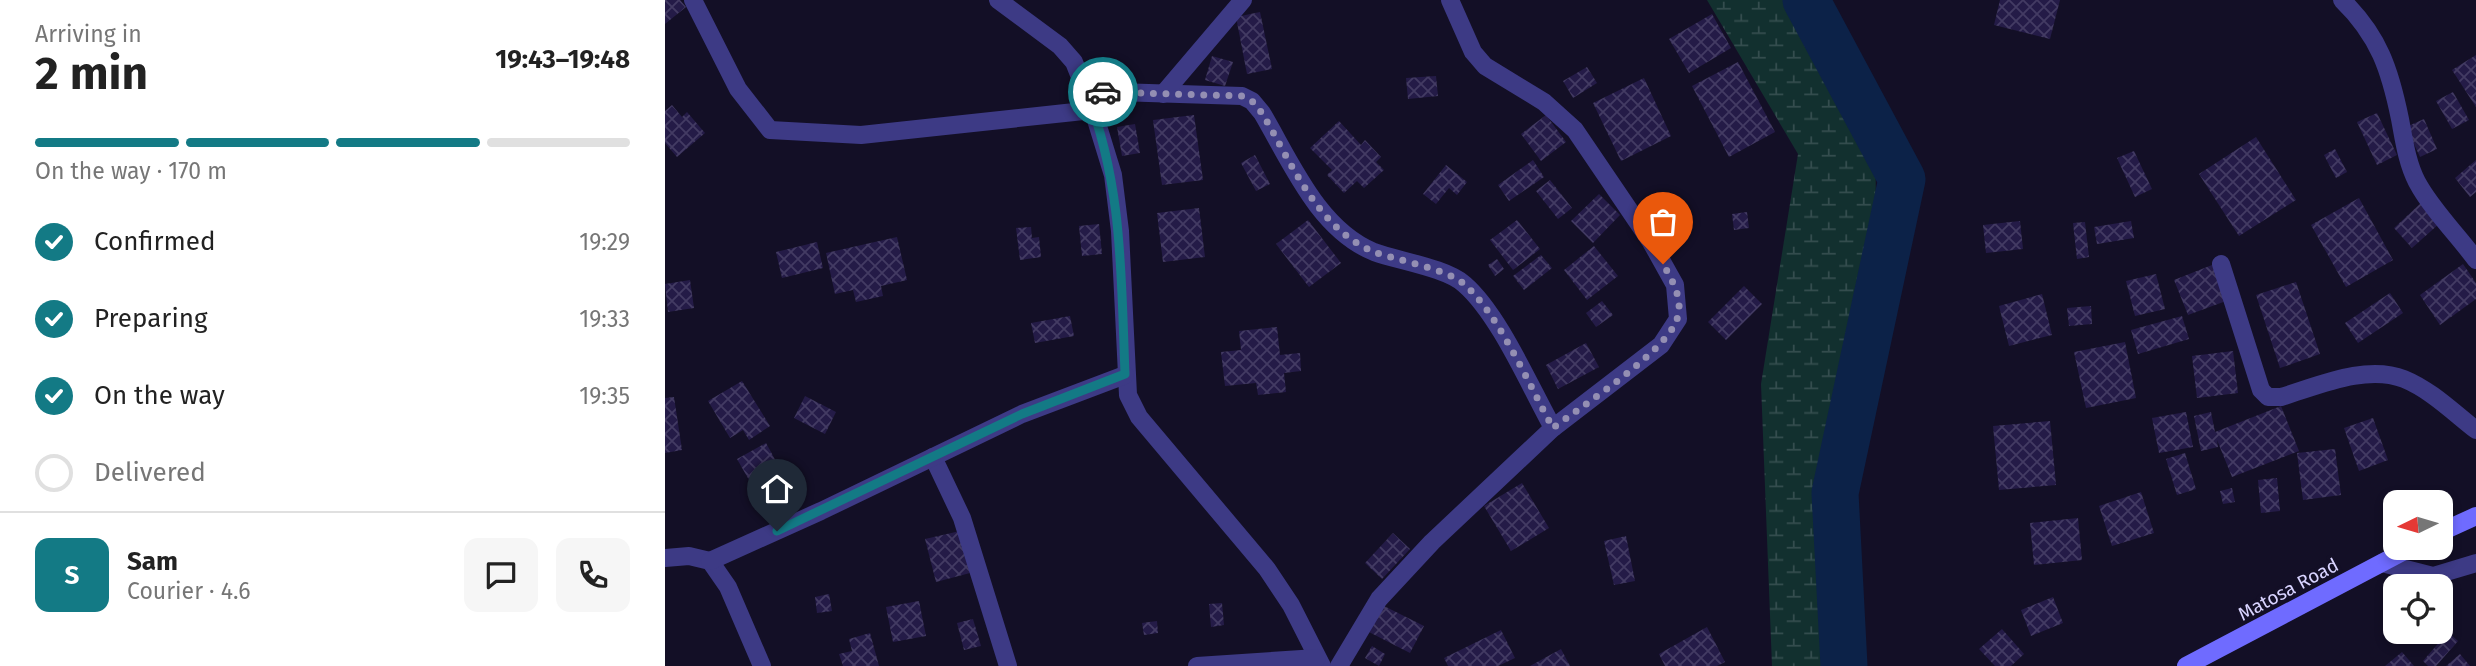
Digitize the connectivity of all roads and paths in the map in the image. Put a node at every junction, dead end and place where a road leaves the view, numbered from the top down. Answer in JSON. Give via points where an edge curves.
{"nodes":[{"id":1,"x":693,"y":0,"type":"edge"},
{"id":2,"x":998,"y":0,"type":"edge"},
{"id":3,"x":1243,"y":0,"type":"edge"},
{"id":4,"x":1450,"y":0,"type":"edge"},
{"id":5,"x":2342,"y":0,"type":"edge"},
{"id":6,"x":1086,"y":91,"type":"junction"},
{"id":7,"x":1163,"y":94,"type":"junction"},
{"id":8,"x":1093,"y":110,"type":"junction"},
{"id":9,"x":2476,"y":260,"type":"edge"},
{"id":10,"x":2221,"y":264,"type":"dead end"},
{"id":11,"x":1125,"y":374,"type":"junction"},
{"id":12,"x":1553,"y":428,"type":"junction"},
{"id":13,"x":2476,"y":430,"type":"edge"},
{"id":14,"x":933,"y":457,"type":"junction"},
{"id":15,"x":2476,"y":516,"type":"edge"},
{"id":16,"x":2453,"y":527,"type":"edge"},
{"id":17,"x":665,"y":558,"type":"edge"},
{"id":18,"x":2388,"y":560,"type":"edge"},
{"id":19,"x":710,"y":561,"type":"junction"},
{"id":20,"x":2382,"y":563,"type":"junction"},
{"id":21,"x":2476,"y":563,"type":"edge"},
{"id":22,"x":1319,"y":662,"type":"edge"},
{"id":23,"x":762,"y":666,"type":"edge"},
{"id":24,"x":1008,"y":666,"type":"edge"},
{"id":25,"x":1197,"y":666,"type":"edge"},
{"id":26,"x":1339,"y":666,"type":"edge"},
{"id":27,"x":2186,"y":666,"type":"edge"}],
"edges":[{"from":1,"to":8,"type":"street","via":[[738,89],[770,130],[861,135]]},
{"from":2,"to":6,"type":"street","via":[[1060,46],[1074,62]]},
{"from":3,"to":7,"type":"street"},
{"from":4,"to":12,"type":"street","via":[[1473,52],[1485,66],[1544,102],[1575,130],[1651,242],[1678,297],[1678,319],[1661,345]]},
{"from":5,"to":9,"type":"street","via":[[2365,22],[2379,48],[2417,182]]},
{"from":6,"to":7,"type":"street"},
{"from":6,"to":8,"type":"street"},
{"from":7,"to":12,"type":"street","via":[[1242,96],[1252,101],[1313,201],[1346,234],[1372,251],[1462,282],[1486,306]]},
{"from":8,"to":11,"type":"street","via":[[1113,176],[1120,231]]},
{"from":10,"to":13,"type":"street","via":[[2261,390],[2268,397],[2362,375],[2386,374],[2429,394]]},
{"from":11,"to":14,"type":"street","via":[[1022,414]]},
{"from":11,"to":22,"type":"street","via":[[1128,395],[1139,416],[1267,569]]},
{"from":12,"to":26,"type":"street","via":[[1431,542],[1379,599]]},
{"from":14,"to":19,"type":"street"},
{"from":14,"to":24,"type":"street","via":[[962,518]]},
{"from":15,"to":16,"type":"street"},
{"from":17,"to":19,"type":"street","via":[[689,556]]},
{"from":18,"to":20,"type":"street","name":"Matosa Road"},
{"from":19,"to":23,"type":"street","via":[[728,587]]},
{"from":20,"to":21,"type":"street","via":[[2433,576]]},
{"from":20,"to":27,"type":"street","name":"Matosa Road"},
{"from":22,"to":25,"type":"street"}]}
